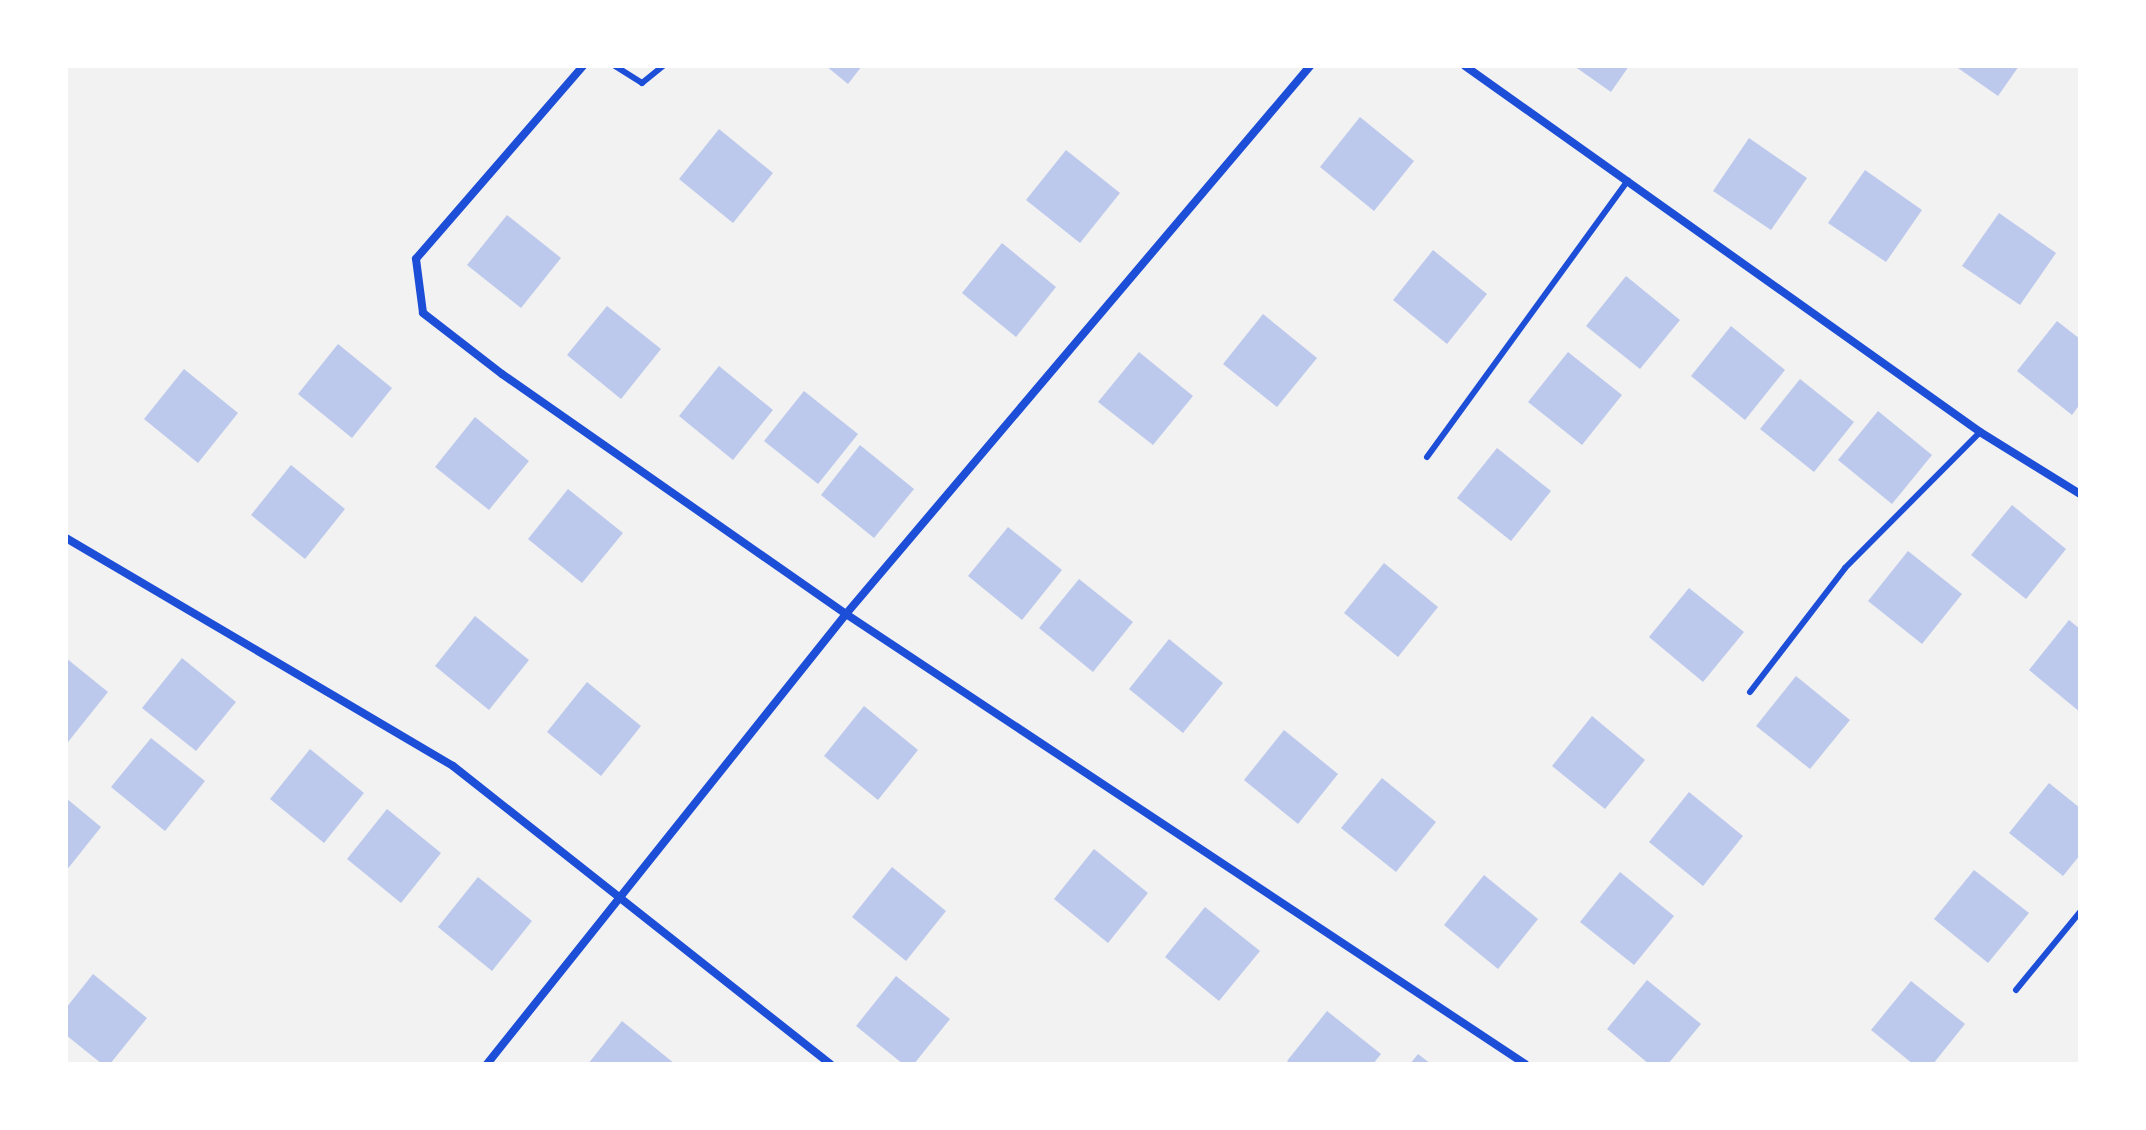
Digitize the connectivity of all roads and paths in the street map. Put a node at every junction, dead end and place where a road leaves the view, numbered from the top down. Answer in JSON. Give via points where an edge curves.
{"nodes":[{"id":1,"x":583,"y":66,"type":"edge"},
{"id":2,"x":615,"y":66,"type":"edge"},
{"id":3,"x":663,"y":66,"type":"edge"},
{"id":4,"x":1310,"y":66,"type":"edge"},
{"id":5,"x":1465,"y":66,"type":"edge"},
{"id":6,"x":1628,"y":180,"type":"junction"},
{"id":7,"x":1980,"y":432,"type":"junction"},
{"id":8,"x":1427,"y":457,"type":"dead end"},
{"id":9,"x":2080,"y":494,"type":"edge"},
{"id":10,"x":66,"y":538,"type":"edge"},
{"id":11,"x":846,"y":614,"type":"junction"},
{"id":12,"x":1750,"y":692,"type":"dead end"},
{"id":13,"x":622,"y":898,"type":"junction"},
{"id":14,"x":2080,"y":912,"type":"edge"},
{"id":15,"x":2016,"y":990,"type":"dead end"},
{"id":16,"x":487,"y":1064,"type":"edge"},
{"id":17,"x":831,"y":1064,"type":"edge"},
{"id":18,"x":1525,"y":1064,"type":"edge"}],
"edges":[{"from":1,"to":11,"type":"street","via":[[416,259],[423,313]]},
{"from":2,"to":3,"type":"lane","via":[[642,83]]},
{"from":4,"to":11,"type":"street"},
{"from":5,"to":6,"type":"street"},
{"from":6,"to":7,"type":"street"},
{"from":6,"to":8,"type":"lane"},
{"from":7,"to":9,"type":"street"},
{"from":7,"to":12,"type":"lane","via":[[1845,568]]},
{"from":10,"to":13,"type":"street","via":[[453,766]]},
{"from":11,"to":13,"type":"street"},
{"from":11,"to":18,"type":"street"},
{"from":13,"to":16,"type":"street"},
{"from":13,"to":17,"type":"street"},
{"from":14,"to":15,"type":"lane"}]}
